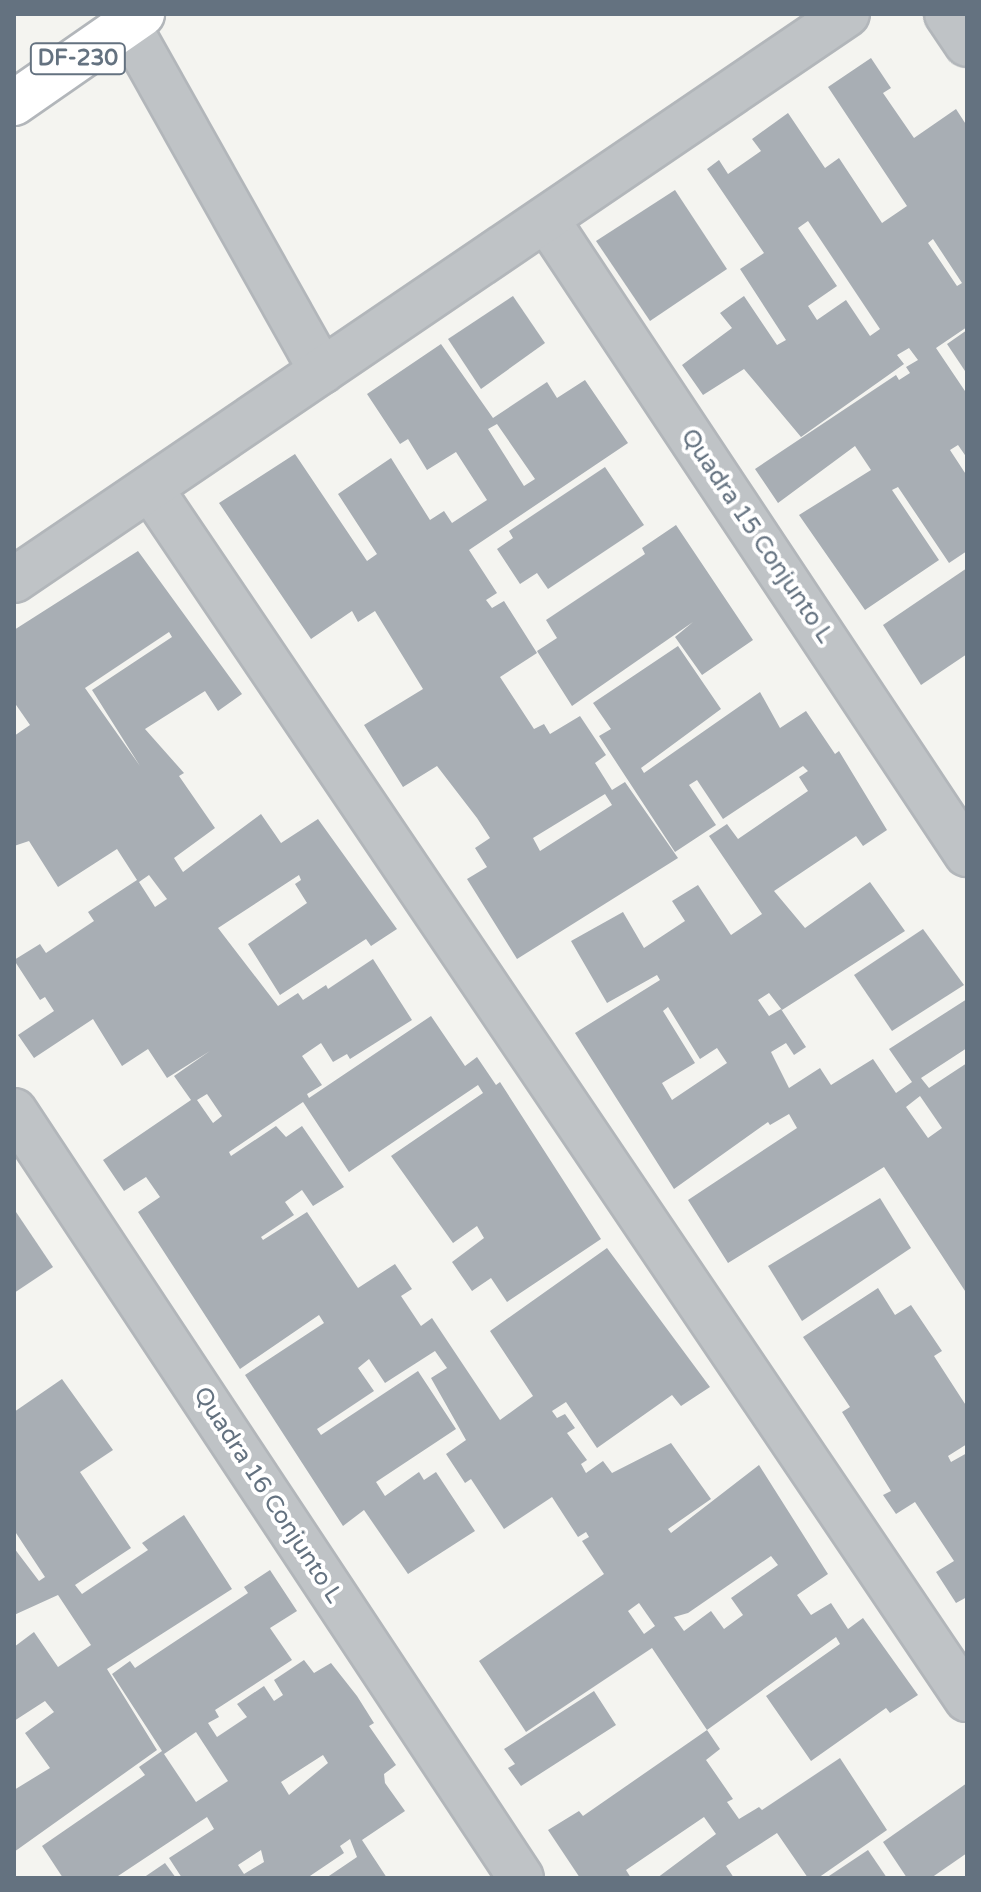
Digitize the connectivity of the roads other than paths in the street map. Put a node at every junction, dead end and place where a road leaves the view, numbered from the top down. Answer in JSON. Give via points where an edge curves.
{"nodes":[{"id":1,"x":847,"y":14,"type":"edge"},
{"id":2,"x":947,"y":14,"type":"edge"},
{"id":3,"x":134,"y":19,"type":"edge"},
{"id":4,"x":967,"y":44,"type":"edge"},
{"id":5,"x":14,"y":103,"type":"edge"},
{"id":6,"x":546,"y":219,"type":"junction"},
{"id":7,"x":322,"y":371,"type":"junction"},
{"id":8,"x":150,"y":488,"type":"junction"},
{"id":9,"x":14,"y":580,"type":"edge"},
{"id":10,"x":967,"y":854,"type":"edge"},
{"id":11,"x":14,"y":1111,"type":"edge"},
{"id":12,"x":967,"y":1699,"type":"edge"},
{"id":13,"x":521,"y":1878,"type":"edge"}],
"edges":[{"from":1,"to":6,"type":"street"},
{"from":2,"to":4,"type":"street"},
{"from":3,"to":5,"type":"main road","name":"DF-230","number":"DF-230"},
{"from":3,"to":7,"type":"street"},
{"from":6,"to":7,"type":"street"},
{"from":6,"to":10,"type":"street","name":"Quadra 15 Conjunto L"},
{"from":7,"to":8,"type":"street"},
{"from":8,"to":9,"type":"street"},
{"from":8,"to":12,"type":"street"},
{"from":11,"to":13,"type":"street","name":"Quadra 16 Conjunto L"}]}
